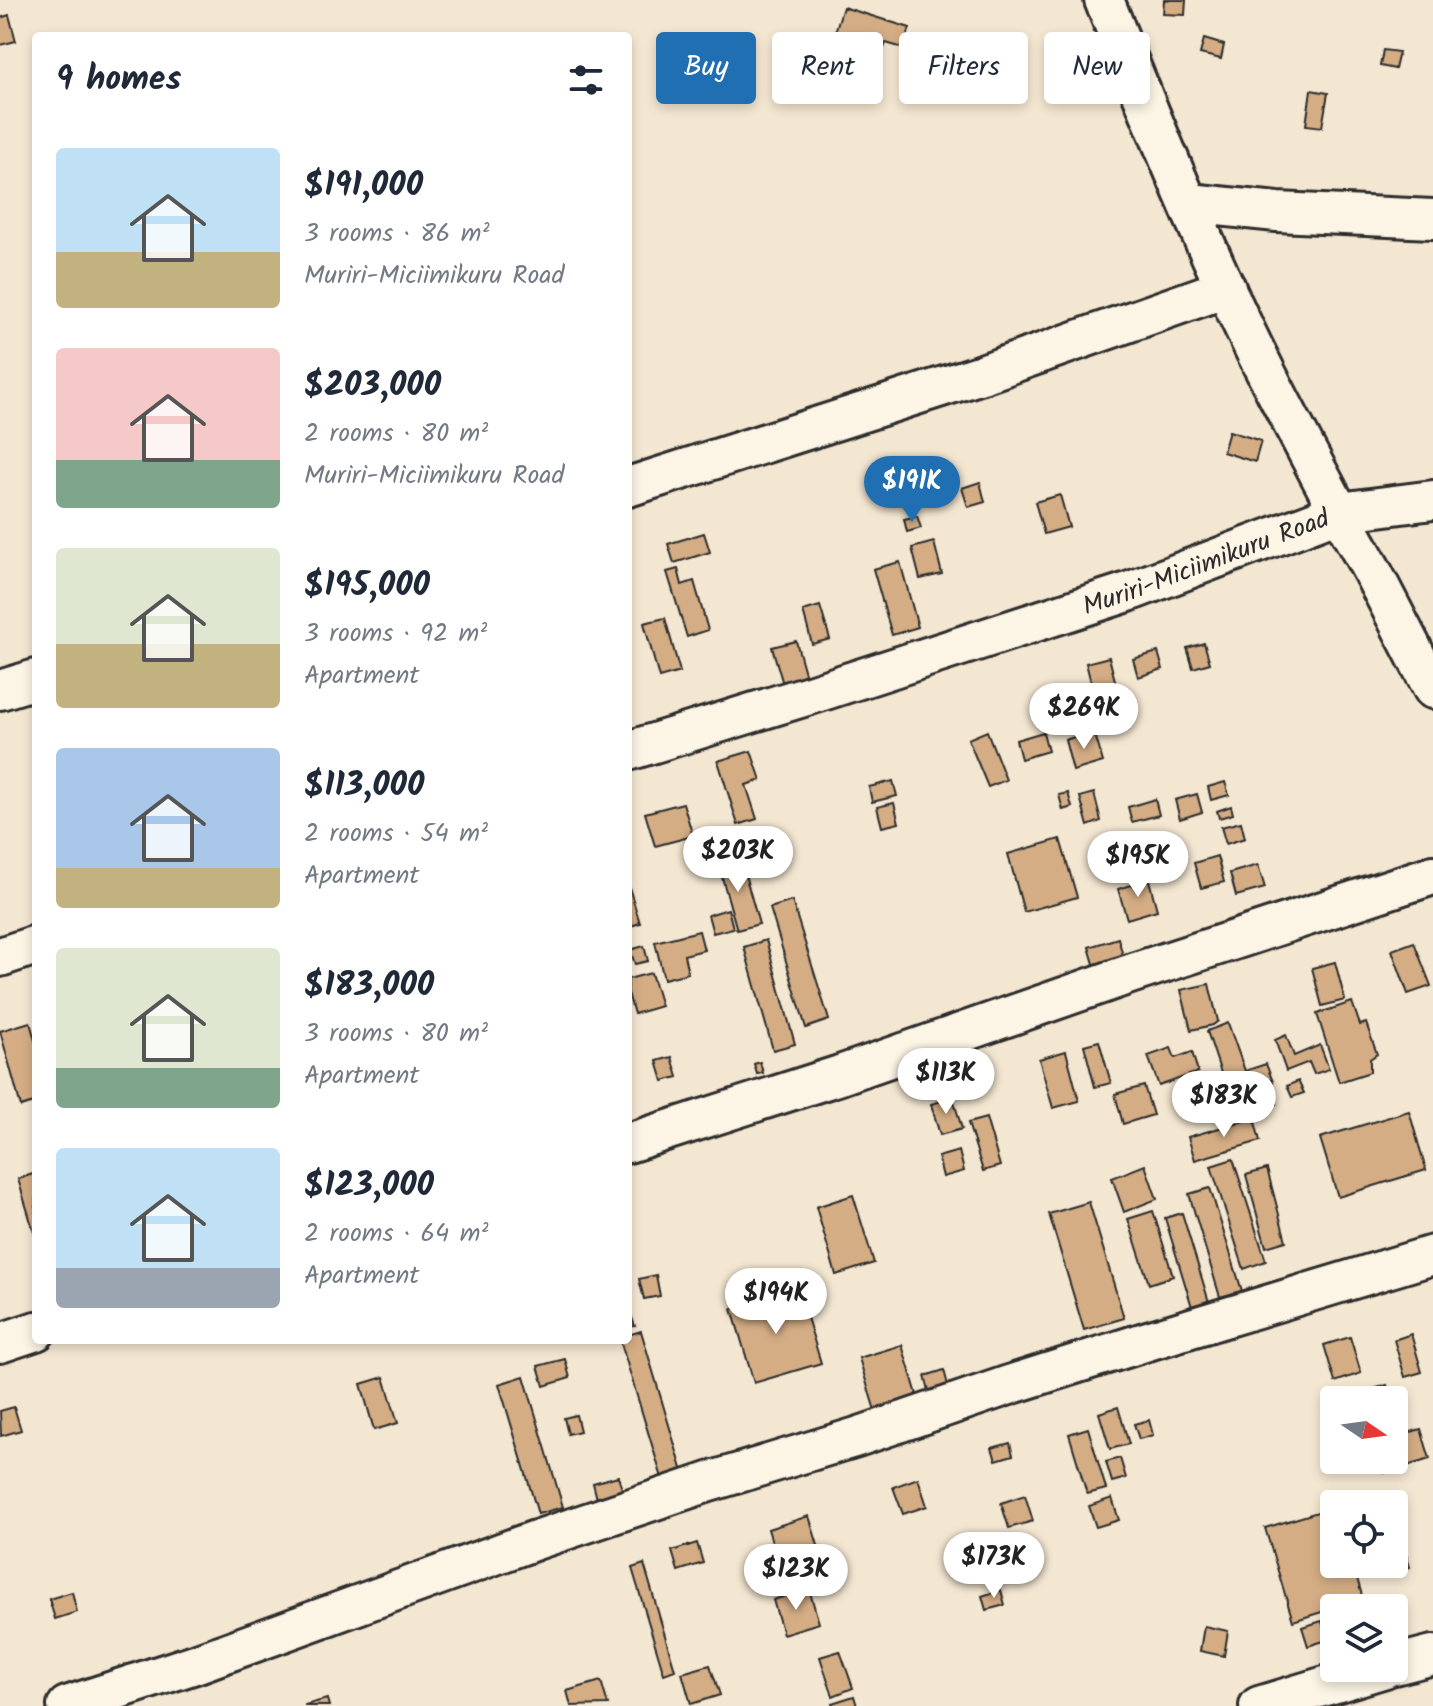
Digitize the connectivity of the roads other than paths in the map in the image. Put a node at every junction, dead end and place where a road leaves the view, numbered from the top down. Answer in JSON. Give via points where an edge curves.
{"nodes":[{"id":1,"x":1104,"y":0,"type":"edge"},
{"id":2,"x":1189,"y":203,"type":"junction"},
{"id":3,"x":1433,"y":219,"type":"edge"},
{"id":4,"x":1226,"y":288,"type":"junction"},
{"id":5,"x":632,"y":486,"type":"edge"},
{"id":6,"x":1433,"y":500,"type":"edge"},
{"id":7,"x":1339,"y":512,"type":"junction"},
{"id":8,"x":32,"y":680,"type":"edge"},
{"id":9,"x":1433,"y":689,"type":"edge"},
{"id":10,"x":0,"y":690,"type":"edge"},
{"id":11,"x":632,"y":750,"type":"edge"},
{"id":12,"x":1433,"y":875,"type":"edge"},
{"id":13,"x":32,"y":946,"type":"edge"},
{"id":14,"x":0,"y":957,"type":"edge"},
{"id":15,"x":632,"y":1142,"type":"edge"},
{"id":16,"x":1433,"y":1255,"type":"edge"},
{"id":17,"x":32,"y":1332,"type":"edge"},
{"id":18,"x":0,"y":1343,"type":"edge"},
{"id":19,"x":1433,"y":1655,"type":"edge"},
{"id":20,"x":1408,"y":1661,"type":"edge"},
{"id":21,"x":1339,"y":1682,"type":"edge"},
{"id":22,"x":67,"y":1706,"type":"edge"},
{"id":23,"x":1259,"y":1706,"type":"edge"}],
"edges":[{"from":1,"to":2,"type":"street","name":"Muriri-Miciimikuru Road"},
{"from":2,"to":3,"type":"street"},
{"from":2,"to":4,"type":"street","name":"Muriri-Miciimikuru Road"},
{"from":4,"to":5,"type":"street","via":[[982,374]]},
{"from":4,"to":7,"type":"street","name":"Muriri-Miciimikuru Road"},
{"from":6,"to":7,"type":"street"},
{"from":7,"to":9,"type":"street"},
{"from":7,"to":11,"type":"street","name":"Muriri-Miciimikuru Road","via":[[1128,592]]},
{"from":8,"to":10,"type":"street"},
{"from":12,"to":15,"type":"street"},
{"from":13,"to":14,"type":"street"},
{"from":16,"to":22,"type":"street","via":[[709,1482]]},
{"from":17,"to":18,"type":"street"},
{"from":19,"to":20,"type":"street"},
{"from":21,"to":23,"type":"street"}]}
